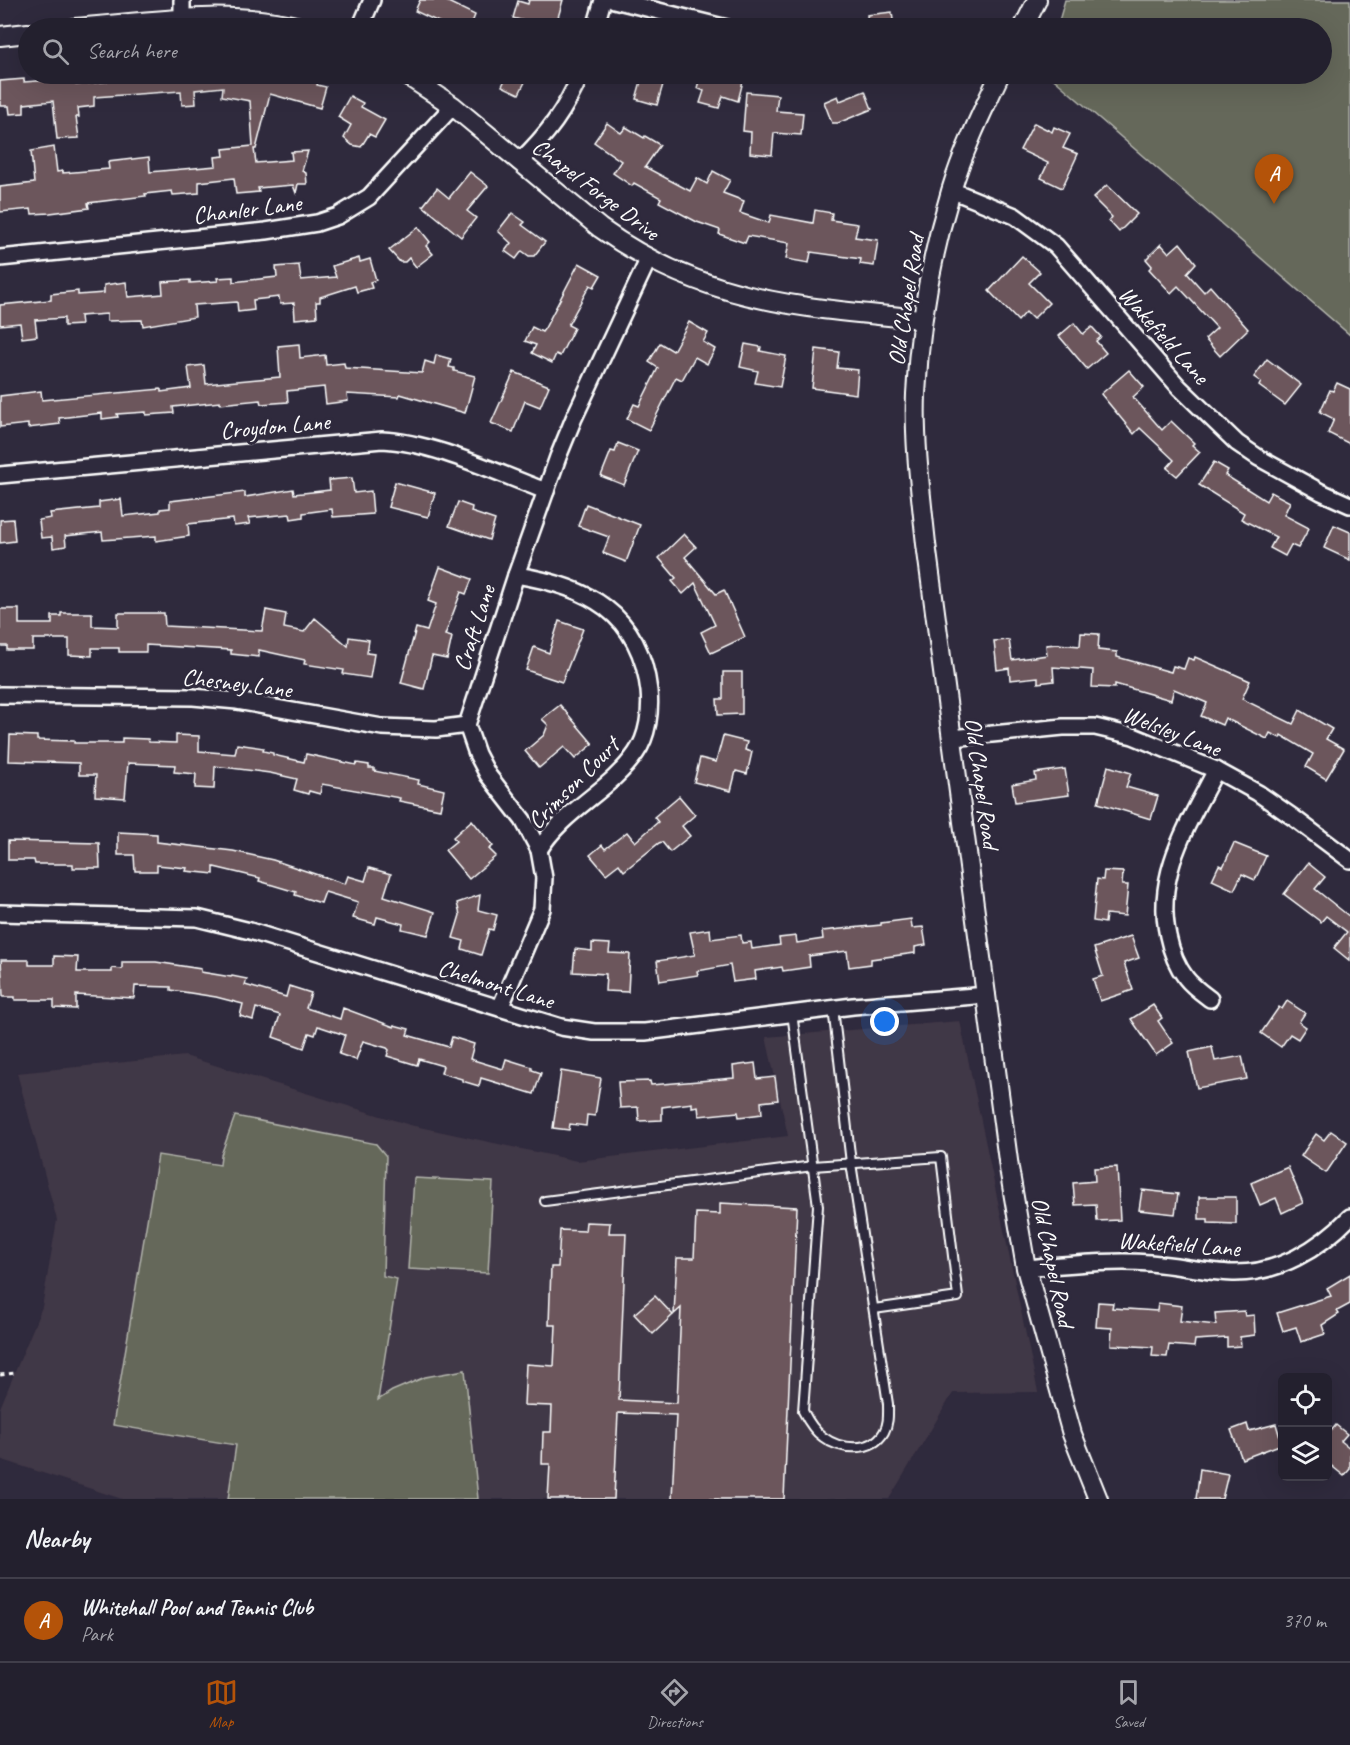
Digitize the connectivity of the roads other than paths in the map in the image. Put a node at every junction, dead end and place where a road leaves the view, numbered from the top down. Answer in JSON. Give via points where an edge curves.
{"nodes":[{"id":1,"x":182,"y":0,"type":"edge"},
{"id":2,"x":372,"y":0,"type":"edge"},
{"id":3,"x":603,"y":0,"type":"edge"},
{"id":4,"x":614,"y":0,"type":"edge"},
{"id":5,"x":1037,"y":0,"type":"edge"},
{"id":6,"x":182,"y":18,"type":"edge"},
{"id":7,"x":364,"y":18,"type":"edge"},
{"id":8,"x":598,"y":18,"type":"edge"},
{"id":9,"x":687,"y":18,"type":"edge"},
{"id":10,"x":1028,"y":18,"type":"edge"},
{"id":11,"x":18,"y":34,"type":"edge"},
{"id":12,"x":0,"y":36,"type":"edge"},
{"id":13,"x":420,"y":84,"type":"edge"},
{"id":14,"x":576,"y":84,"type":"edge"},
{"id":15,"x":995,"y":84,"type":"edge"},
{"id":16,"x":453,"y":106,"type":"junction"},
{"id":17,"x":519,"y":162,"type":"junction"},
{"id":18,"x":951,"y":190,"type":"junction"},
{"id":19,"x":0,"y":258,"type":"edge"},
{"id":20,"x":649,"y":258,"type":"junction"},
{"id":21,"x":922,"y":319,"type":"junction"},
{"id":22,"x":0,"y":475,"type":"edge"},
{"id":23,"x":546,"y":491,"type":"junction"},
{"id":24,"x":1350,"y":505,"type":"edge"},
{"id":25,"x":516,"y":575,"type":"junction"},
{"id":26,"x":0,"y":695,"type":"edge"},
{"id":27,"x":467,"y":725,"type":"junction"},
{"id":28,"x":952,"y":738,"type":"junction"},
{"id":29,"x":1216,"y":770,"type":"junction"},
{"id":30,"x":539,"y":850,"type":"junction"},
{"id":31,"x":1350,"y":860,"type":"edge"},
{"id":32,"x":0,"y":913,"type":"edge"},
{"id":33,"x":987,"y":995,"type":"junction"},
{"id":34,"x":1210,"y":999,"type":"dead end"},
{"id":35,"x":500,"y":1008,"type":"junction"},
{"id":36,"x":833,"y":1008,"type":"junction"},
{"id":37,"x":792,"y":1013,"type":"junction"},
{"id":38,"x":851,"y":1163,"type":"junction"},
{"id":39,"x":813,"y":1166,"type":"junction"},
{"id":40,"x":545,"y":1201,"type":"dead end"},
{"id":41,"x":1350,"y":1217,"type":"edge"},
{"id":42,"x":1026,"y":1268,"type":"junction"},
{"id":43,"x":874,"y":1309,"type":"junction"},
{"id":44,"x":1098,"y":1499,"type":"edge"}],
"edges":[{"from":1,"to":6,"type":"street"},
{"from":2,"to":7,"type":"street"},
{"from":3,"to":8,"type":"street"},
{"from":4,"to":9,"type":"street"},
{"from":5,"to":10,"type":"street"},
{"from":11,"to":12,"type":"street"},
{"from":13,"to":16,"type":"street","name":"Chapel Forge Drive"},
{"from":14,"to":17,"type":"street","via":[[554,125]]},
{"from":15,"to":18,"type":"street","name":"Old Chapel Road"},
{"from":16,"to":17,"type":"street","name":"Chapel Forge Drive"},
{"from":16,"to":19,"type":"street","name":"Chanler Lane","via":[[369,197],[338,216],[266,231]]},
{"from":17,"to":20,"type":"street","name":"Chapel Forge Drive","via":[[600,228]]},
{"from":18,"to":21,"type":"street","name":"Old Chapel Road"},
{"from":18,"to":24,"type":"street","name":"Wakefield Lane","via":[[1015,216],[1056,246],[1179,387],[1237,443]]},
{"from":20,"to":21,"type":"street","name":"Chapel Forge Drive","via":[[704,284],[759,300]]},
{"from":20,"to":23,"type":"street","name":"Craft Lane","via":[[574,418]]},
{"from":21,"to":28,"type":"street","name":"Old Chapel Road","via":[[916,395],[919,479]]},
{"from":22,"to":23,"type":"street","name":"Croydon Lane","via":[[397,440]]},
{"from":23,"to":25,"type":"street","name":"Craft Lane"},
{"from":25,"to":27,"type":"street","name":"Craft Lane"},
{"from":25,"to":30,"type":"street","name":"Crimson Court","via":[[570,587],[591,597],[620,620],[642,657],[650,702],[644,736],[633,758],[553,830]]},
{"from":26,"to":27,"type":"street","name":"Chesney Lane","via":[[193,697],[382,727],[436,729]]},
{"from":27,"to":30,"type":"street","via":[[488,775],[523,820]]},
{"from":28,"to":29,"type":"street","name":"Welsley Lane","via":[[1095,727],[1133,736]]},
{"from":28,"to":33,"type":"street","name":"Old Chapel Road"},
{"from":29,"to":31,"type":"street","name":"Welsley Lane","via":[[1258,793]]},
{"from":29,"to":34,"type":"street","via":[[1178,847],[1163,900],[1172,955],[1186,979]]},
{"from":30,"to":35,"type":"street","via":[[544,878],[542,909]]},
{"from":32,"to":35,"type":"street","name":"Chelmont Lane","via":[[196,918]]},
{"from":33,"to":36,"type":"street","name":"Chelmont Lane"},
{"from":33,"to":42,"type":"street","name":"Old Chapel Road"},
{"from":35,"to":37,"type":"street","name":"Chelmont Lane","via":[[561,1026],[620,1033]]},
{"from":36,"to":37,"type":"street","name":"Chelmont Lane"},
{"from":36,"to":38,"type":"lane"},
{"from":37,"to":39,"type":"lane"},
{"from":38,"to":39,"type":"lane"},
{"from":38,"to":43,"type":"lane"},
{"from":38,"to":43,"type":"lane","via":[[941,1157],[958,1297]]},
{"from":39,"to":40,"type":"lane"},
{"from":39,"to":43,"type":"lane","via":[[818,1206],[802,1411],[825,1439],[845,1447],[866,1446],[878,1438],[888,1418]]},
{"from":41,"to":42,"type":"street","name":"Wakefield Lane","via":[[1293,1260],[1259,1270],[1234,1273],[1105,1262]]},
{"from":42,"to":44,"type":"street","name":"Old Chapel Road","via":[[1072,1434]]}]}
